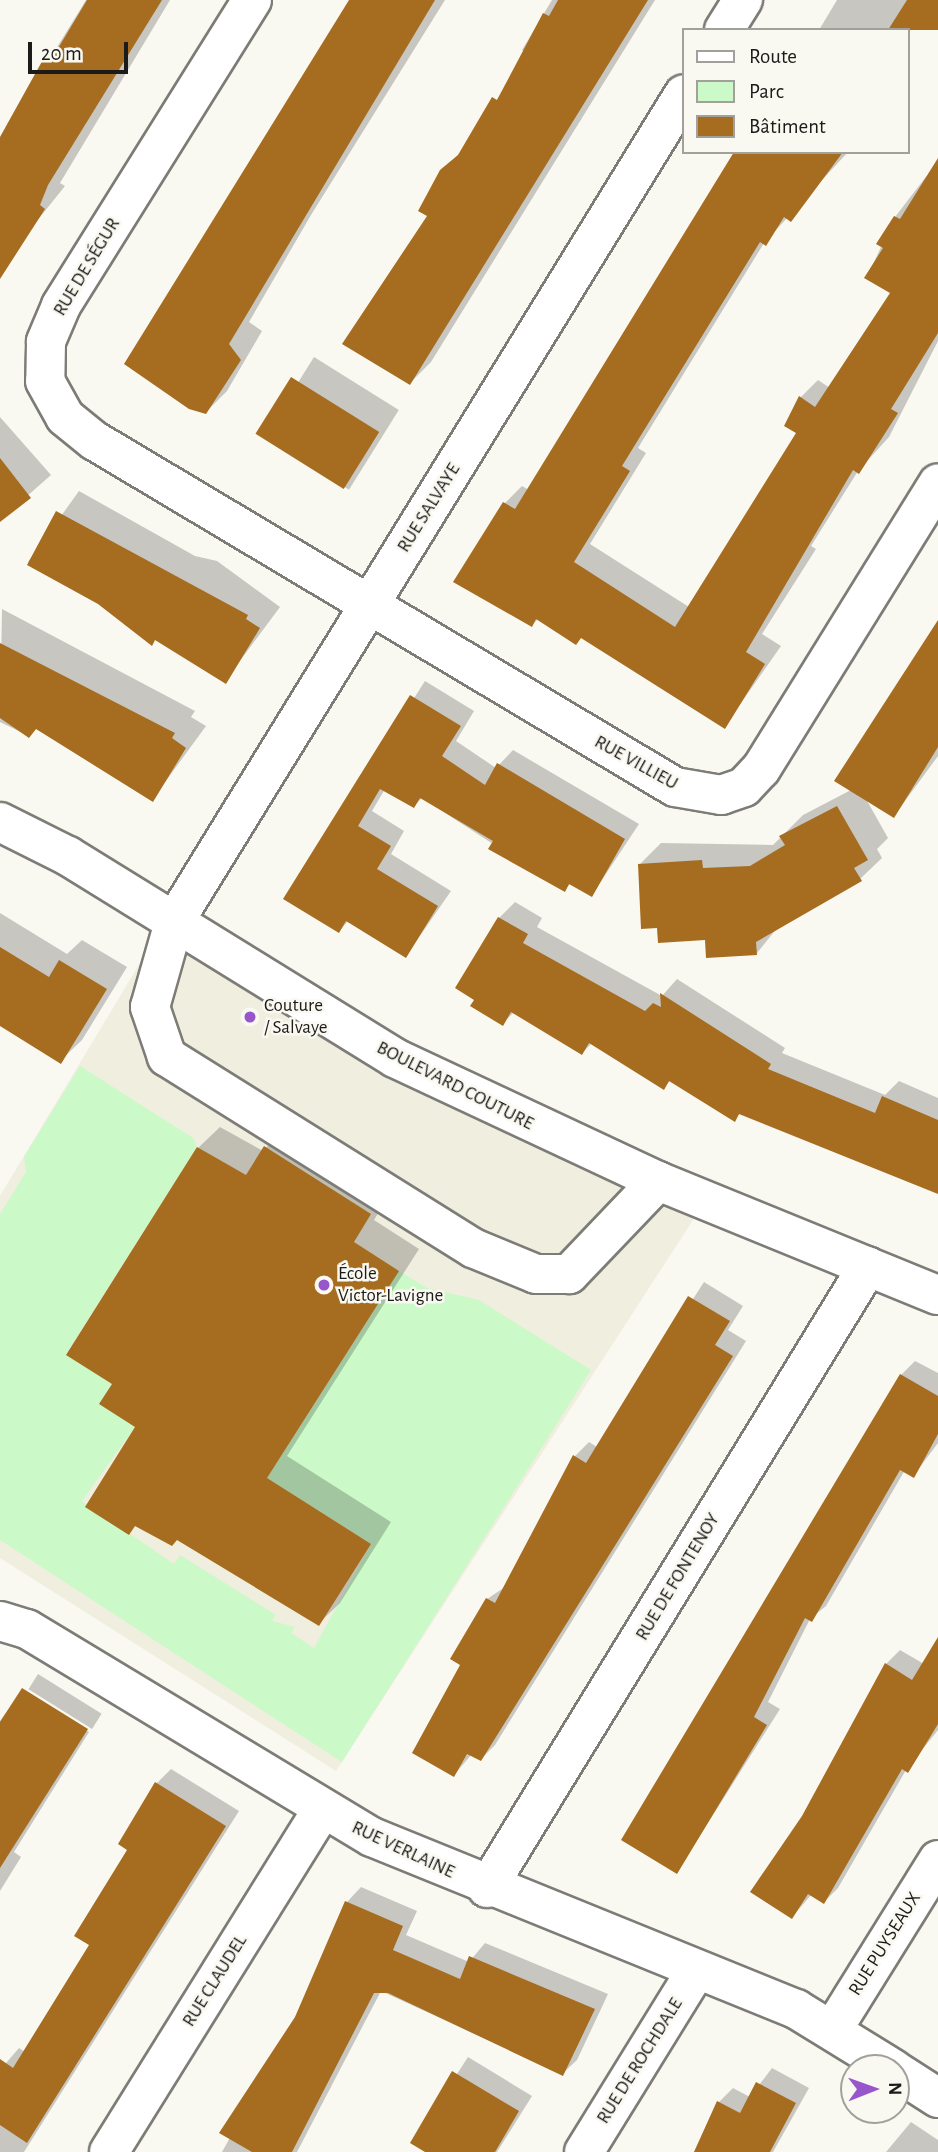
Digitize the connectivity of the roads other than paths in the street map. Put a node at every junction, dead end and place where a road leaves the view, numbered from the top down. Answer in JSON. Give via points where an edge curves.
{"nodes":[{"id":1,"x":252,"y":0,"type":"edge"},
{"id":2,"x":743,"y":0,"type":"edge"},
{"id":3,"x":725,"y":28,"type":"edge"},
{"id":4,"x":682,"y":97,"type":"edge"},
{"id":5,"x":938,"y":483,"type":"edge"},
{"id":6,"x":368,"y":606,"type":"junction"},
{"id":7,"x":0,"y":822,"type":"edge"},
{"id":8,"x":174,"y":922,"type":"junction"},
{"id":9,"x":658,"y":1181,"type":"junction"},
{"id":10,"x":868,"y":1266,"type":"junction"},
{"id":11,"x":938,"y":1295,"type":"edge"},
{"id":12,"x":0,"y":1621,"type":"edge"},
{"id":13,"x":321,"y":1811,"type":"junction"},
{"id":14,"x":938,"y":1860,"type":"edge"},
{"id":15,"x":487,"y":1888,"type":"junction"},
{"id":16,"x":696,"y":1971,"type":"junction"},
{"id":17,"x":833,"y":2029,"type":"junction"},
{"id":18,"x":871,"y":2054,"type":"edge"},
{"id":19,"x":910,"y":2080,"type":"edge"},
{"id":20,"x":938,"y":2098,"type":"edge"},
{"id":21,"x":109,"y":2152,"type":"edge"},
{"id":22,"x":584,"y":2152,"type":"edge"}],
"edges":[{"from":1,"to":6,"type":"street","name":"RUE DE SÉGUR","via":[[61,306],[46,342],[45,381],[65,417],[95,441]]},
{"from":2,"to":3,"type":"street"},
{"from":4,"to":6,"type":"street","name":"RUE SALVAYE"},
{"from":5,"to":6,"type":"street","name":"RUE VILLIEU","via":[[761,769],[744,787],[721,795],[675,787]]},
{"from":6,"to":8,"type":"street","name":"RUE SALVAYE"},
{"from":7,"to":8,"type":"street","name":"BOULEVARD COUTURE"},
{"from":8,"to":9,"type":"street","name":"BOULEVARD COUTURE","via":[[395,1058]]},
{"from":8,"to":9,"type":"street","name":"RUE SALVAYE","via":[[150,1007],[167,1057],[473,1248],[536,1274],[569,1274]]},
{"from":9,"to":10,"type":"street","name":"BOULEVARD COUTURE"},
{"from":10,"to":11,"type":"street","name":"BOULEVARD COUTURE"},
{"from":10,"to":15,"type":"street","name":"RUE DE FONTENOY"},
{"from":12,"to":13,"type":"street","name":"RUE VERLAINE","via":[[27,1629]]},
{"from":13,"to":15,"type":"street","name":"RUE VERLAINE"},
{"from":13,"to":21,"type":"street","name":"RUE CLAUDEL"},
{"from":14,"to":17,"type":"street","name":"RUE PUYSEAUX"},
{"from":15,"to":16,"type":"street","name":"RUE VERLAINE"},
{"from":16,"to":17,"type":"street","name":"RUE VERLAINE"},
{"from":16,"to":22,"type":"street","name":"RUE DE ROCHDALE"},
{"from":17,"to":18,"type":"street","name":"RUE VERLAINE"},
{"from":19,"to":20,"type":"street","name":"RUE VERLAINE"}]}
